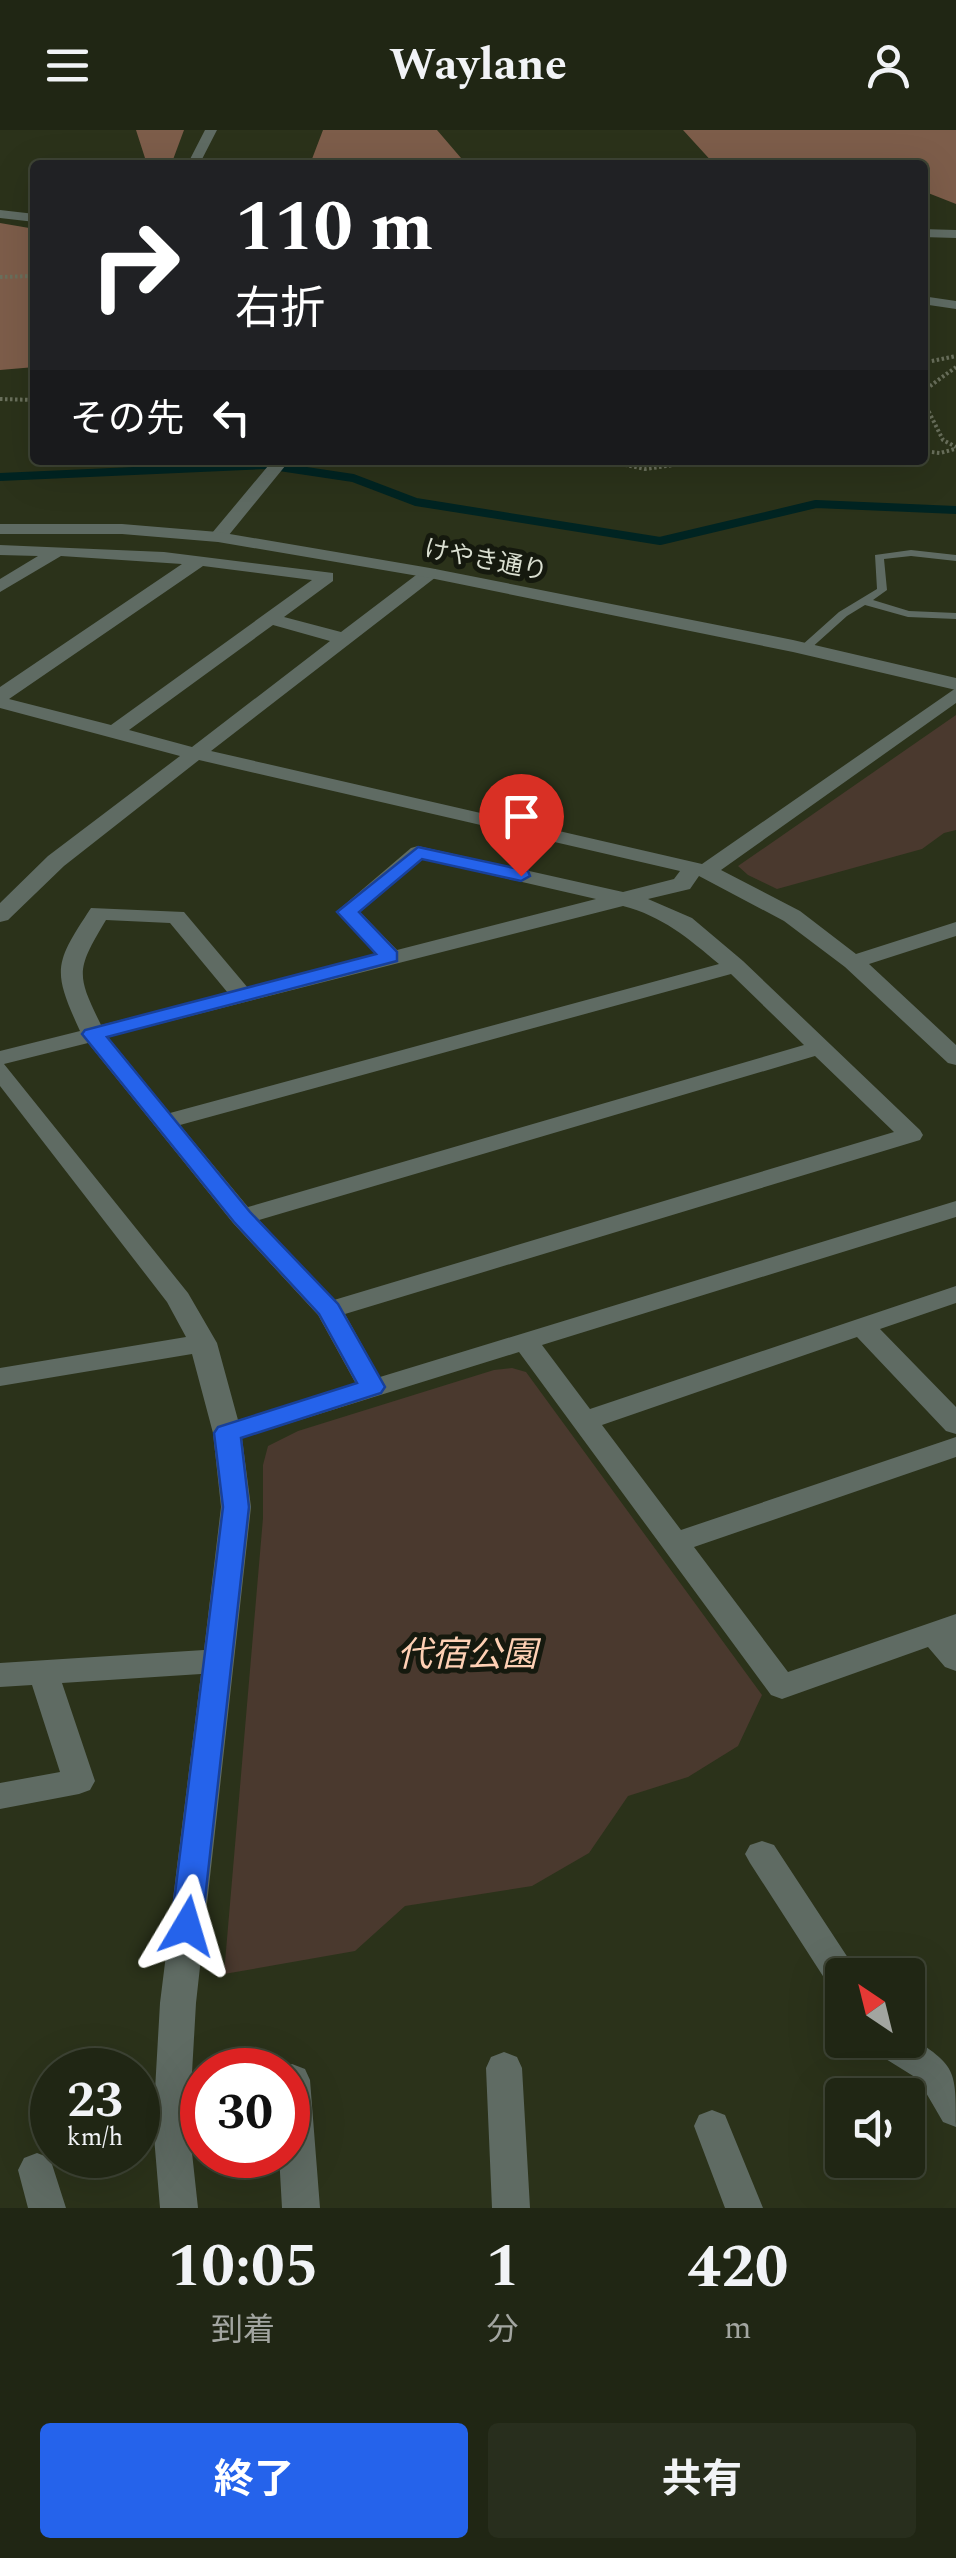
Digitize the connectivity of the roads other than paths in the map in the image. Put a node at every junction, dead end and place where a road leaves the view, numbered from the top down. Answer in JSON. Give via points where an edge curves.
{"nodes":[{"id":1,"x":211,"y":130,"type":"edge"},
{"id":2,"x":196,"y":160,"type":"edge"},
{"id":3,"x":0,"y":214,"type":"edge"},
{"id":4,"x":30,"y":217,"type":"edge"},
{"id":5,"x":928,"y":233,"type":"edge"},
{"id":6,"x":956,"y":234,"type":"edge"},
{"id":7,"x":928,"y":301,"type":"edge"},
{"id":8,"x":956,"y":305,"type":"edge"},
{"id":9,"x":278,"y":465,"type":"edge"},
{"id":10,"x":0,"y":529,"type":"edge"},
{"id":11,"x":218,"y":537,"type":"junction"},
{"id":12,"x":0,"y":550,"type":"edge"},
{"id":13,"x":59,"y":550,"type":"junction"},
{"id":14,"x":956,"y":558,"type":"edge"},
{"id":15,"x":199,"y":560,"type":"junction"},
{"id":16,"x":430,"y":573,"type":"junction"},
{"id":17,"x":0,"y":588,"type":"edge"},
{"id":18,"x":864,"y":601,"type":"junction"},
{"id":19,"x":956,"y":616,"type":"edge"},
{"id":20,"x":268,"y":618,"type":"junction"},
{"id":21,"x":345,"y":639,"type":"junction"},
{"id":22,"x":805,"y":648,"type":"junction"},
{"id":23,"x":956,"y":684,"type":"edge"},
{"id":24,"x":956,"y":694,"type":"edge"},
{"id":25,"x":0,"y":699,"type":"edge"},
{"id":26,"x":114,"y":732,"type":"junction"},
{"id":27,"x":198,"y":754,"type":"junction"},
{"id":28,"x":700,"y":869,"type":"junction"},
{"id":29,"x":624,"y":899,"type":"junction"},
{"id":30,"x":0,"y":916,"type":"edge"},
{"id":31,"x":956,"y":929,"type":"edge"},
{"id":32,"x":390,"y":956,"type":"junction"},
{"id":33,"x":854,"y":962,"type":"junction"},
{"id":34,"x":735,"y":966,"type":"junction"},
{"id":35,"x":241,"y":994,"type":"junction"},
{"id":36,"x":93,"y":1034,"type":"junction"},
{"id":37,"x":821,"y":1047,"type":"junction"},
{"id":38,"x":0,"y":1058,"type":"edge"},
{"id":39,"x":956,"y":1058,"type":"edge"},
{"id":40,"x":0,"y":1070,"type":"edge"},
{"id":41,"x":165,"y":1122,"type":"junction"},
{"id":42,"x":956,"y":1210,"type":"edge"},
{"id":43,"x":242,"y":1217,"type":"junction"},
{"id":44,"x":956,"y":1294,"type":"edge"},
{"id":45,"x":329,"y":1310,"type":"junction"},
{"id":46,"x":861,"y":1324,"type":"junction"},
{"id":47,"x":525,"y":1341,"type":"junction"},
{"id":48,"x":203,"y":1343,"type":"junction"},
{"id":49,"x":0,"y":1377,"type":"edge"},
{"id":50,"x":372,"y":1387,"type":"junction"},
{"id":51,"x":583,"y":1421,"type":"junction"},
{"id":52,"x":956,"y":1424,"type":"edge"},
{"id":53,"x":227,"y":1433,"type":"junction"},
{"id":54,"x":956,"y":1446,"type":"edge"},
{"id":55,"x":674,"y":1543,"type":"junction"},
{"id":56,"x":945,"y":1629,"type":"edge"},
{"id":57,"x":956,"y":1659,"type":"edge"},
{"id":58,"x":217,"y":1660,"type":"junction"},
{"id":59,"x":43,"y":1671,"type":"junction"},
{"id":60,"x":0,"y":1675,"type":"edge"},
{"id":61,"x":0,"y":1796,"type":"edge"},
{"id":62,"x":762,"y":1854,"type":"dead end"},
{"id":63,"x":830,"y":1958,"type":"edge"},
{"id":64,"x":915,"y":2058,"type":"edge"},
{"id":65,"x":504,"y":2068,"type":"dead end"},
{"id":66,"x":956,"y":2111,"type":"edge"},
{"id":67,"x":712,"y":2126,"type":"dead end"},
{"id":68,"x":39,"y":2178,"type":"edge"},
{"id":69,"x":298,"y":2178,"type":"edge"},
{"id":70,"x":47,"y":2208,"type":"edge"},
{"id":71,"x":179,"y":2208,"type":"edge"},
{"id":72,"x":300,"y":2208,"type":"edge"},
{"id":73,"x":511,"y":2208,"type":"edge"},
{"id":74,"x":744,"y":2208,"type":"edge"}],
"edges":[{"from":1,"to":2,"type":"street"},
{"from":3,"to":4,"type":"street"},
{"from":5,"to":6,"type":"street"},
{"from":7,"to":8,"type":"street"},
{"from":9,"to":11,"type":"street"},
{"from":10,"to":11,"type":"street","name":"けやき通り"},
{"from":11,"to":16,"type":"street","name":"けやき通り"},
{"from":12,"to":13,"type":"street"},
{"from":13,"to":15,"type":"street"},
{"from":13,"to":17,"type":"street"},
{"from":14,"to":18,"type":"lane","via":[[879,557],[882,590]]},
{"from":15,"to":20,"type":"street","via":[[326,577]]},
{"from":15,"to":25,"type":"street"},
{"from":16,"to":21,"type":"street"},
{"from":16,"to":22,"type":"street","name":"けやき通り"},
{"from":18,"to":19,"type":"lane","via":[[908,614]]},
{"from":18,"to":22,"type":"lane"},
{"from":20,"to":21,"type":"street"},
{"from":20,"to":26,"type":"street"},
{"from":21,"to":27,"type":"street"},
{"from":22,"to":23,"type":"street","name":"けやき通り"},
{"from":24,"to":28,"type":"street"},
{"from":25,"to":26,"type":"street"},
{"from":26,"to":27,"type":"street"},
{"from":27,"to":28,"type":"street"},
{"from":27,"to":30,"type":"street","via":[[56,861]]},
{"from":28,"to":29,"type":"street","via":[[682,884]]},
{"from":28,"to":33,"type":"street","via":[[792,916]]},
{"from":29,"to":32,"type":"street"},
{"from":29,"to":32,"type":"street","via":[[418,852],[347,912]]},
{"from":29,"to":34,"type":"street","via":[[684,923]]},
{"from":31,"to":33,"type":"street"},
{"from":32,"to":35,"type":"street"},
{"from":33,"to":39,"type":"street"},
{"from":34,"to":37,"type":"street"},
{"from":34,"to":41,"type":"street"},
{"from":35,"to":36,"type":"street"},
{"from":35,"to":36,"type":"street","via":[[176,916],[98,912],[74,954],[69,983]]},
{"from":36,"to":38,"type":"street"},
{"from":36,"to":41,"type":"street"},
{"from":37,"to":43,"type":"street"},
{"from":37,"to":45,"type":"street","via":[[911,1135]]},
{"from":40,"to":48,"type":"street","via":[[179,1299]]},
{"from":41,"to":43,"type":"street"},
{"from":42,"to":47,"type":"street"},
{"from":43,"to":45,"type":"street"},
{"from":44,"to":46,"type":"street"},
{"from":45,"to":50,"type":"street"},
{"from":46,"to":51,"type":"street"},
{"from":46,"to":52,"type":"street"},
{"from":47,"to":50,"type":"street"},
{"from":47,"to":51,"type":"street"},
{"from":48,"to":49,"type":"street"},
{"from":48,"to":53,"type":"street"},
{"from":50,"to":53,"type":"street"},
{"from":51,"to":55,"type":"street"},
{"from":53,"to":58,"type":"street","via":[[236,1507]]},
{"from":54,"to":55,"type":"street"},
{"from":55,"to":56,"type":"street","via":[[782,1686]]},
{"from":56,"to":57,"type":"street"},
{"from":58,"to":59,"type":"street"},
{"from":58,"to":71,"type":"street","via":[[178,2003],[171,2125]]},
{"from":59,"to":60,"type":"street"},
{"from":59,"to":61,"type":"street","via":[[79,1782]]},
{"from":62,"to":63,"type":"street"},
{"from":64,"to":66,"type":"street","via":[[931,2068]]},
{"from":65,"to":73,"type":"street"},
{"from":67,"to":74,"type":"street"},
{"from":68,"to":70,"type":"street"},
{"from":69,"to":72,"type":"street"}]}
